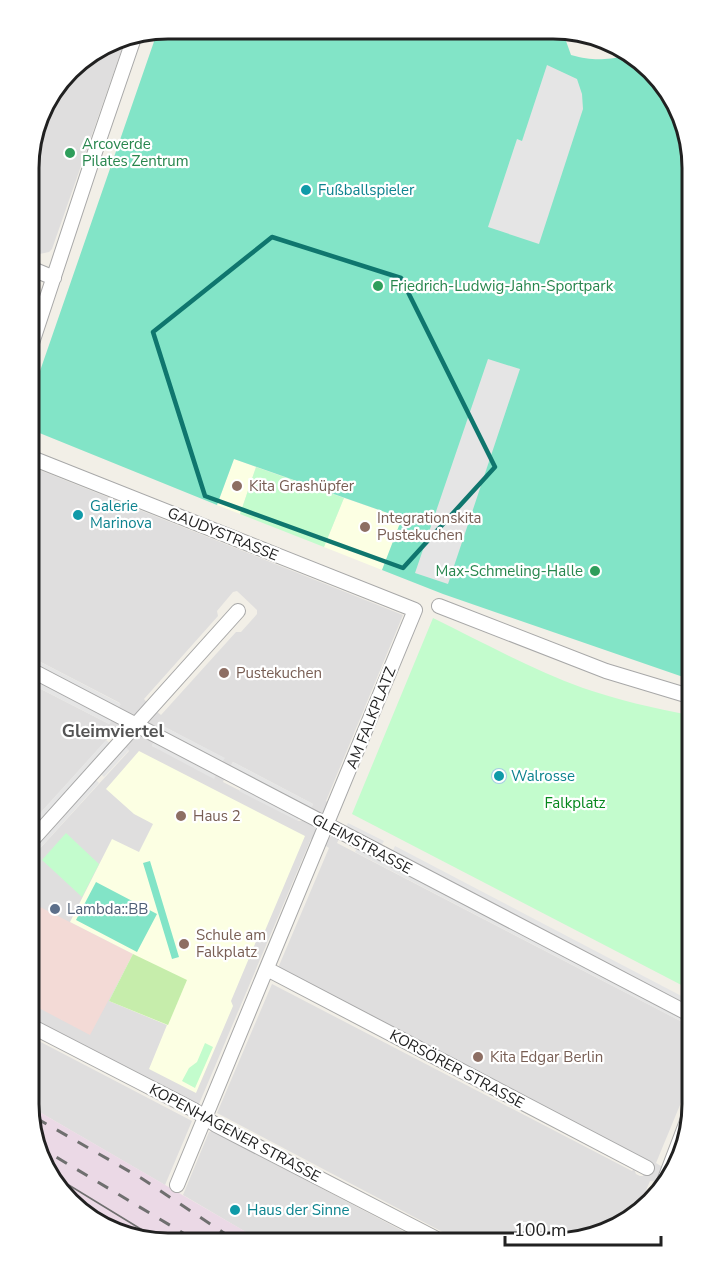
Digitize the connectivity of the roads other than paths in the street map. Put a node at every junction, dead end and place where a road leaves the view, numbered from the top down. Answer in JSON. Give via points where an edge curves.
{"nodes":[{"id":1,"x":132,"y":44,"type":"edge"},
{"id":2,"x":39,"y":272,"type":"edge"},
{"id":3,"x":54,"y":278,"type":"junction"},
{"id":4,"x":39,"y":322,"type":"edge"},
{"id":5,"x":39,"y":461,"type":"edge"},
{"id":6,"x":439,"y":606,"type":"dead end"},
{"id":7,"x":415,"y":610,"type":"joint"},
{"id":8,"x":238,"y":611,"type":"dead end"},
{"id":9,"x":39,"y":674,"type":"edge"},
{"id":10,"x":682,"y":694,"type":"edge"},
{"id":11,"x":136,"y":725,"type":"junction"},
{"id":12,"x":327,"y":825,"type":"junction"},
{"id":13,"x":39,"y":832,"type":"edge"},
{"id":14,"x":267,"y":969,"type":"junction"},
{"id":15,"x":682,"y":1010,"type":"edge"},
{"id":16,"x":39,"y":1030,"type":"edge"},
{"id":17,"x":205,"y":1118,"type":"junction"},
{"id":18,"x":647,"y":1168,"type":"dead end"},
{"id":19,"x":177,"y":1185,"type":"dead end"},
{"id":20,"x":425,"y":1233,"type":"edge"}],
"edges":[{"from":1,"to":3,"type":"street"},
{"from":2,"to":3,"type":"street"},
{"from":3,"to":4,"type":"street"},
{"from":5,"to":7,"type":"street","name":"GAUDYSTRASSE"},
{"from":6,"to":10,"type":"street","via":[[606,671]]},
{"from":7,"to":12,"type":"street","name":"AM FALKPLATZ"},
{"from":8,"to":11,"type":"street"},
{"from":9,"to":11,"type":"street","name":"GLEIMSTRASSE"},
{"from":11,"to":12,"type":"street","name":"GLEIMSTRASSE"},
{"from":11,"to":13,"type":"street"},
{"from":12,"to":14,"type":"street","name":"AM FALKPLATZ"},
{"from":12,"to":15,"type":"street","name":"GLEIMSTRASSE"},
{"from":14,"to":17,"type":"street","name":"AM FALKPLATZ"},
{"from":14,"to":18,"type":"street","name":"KORSÖRER STRASSE"},
{"from":16,"to":17,"type":"street","name":"KOPENHAGENER STRASSE"},
{"from":17,"to":19,"type":"street","name":"AM FALKPLATZ"},
{"from":17,"to":20,"type":"street","name":"KOPENHAGENER STRASSE"}]}
